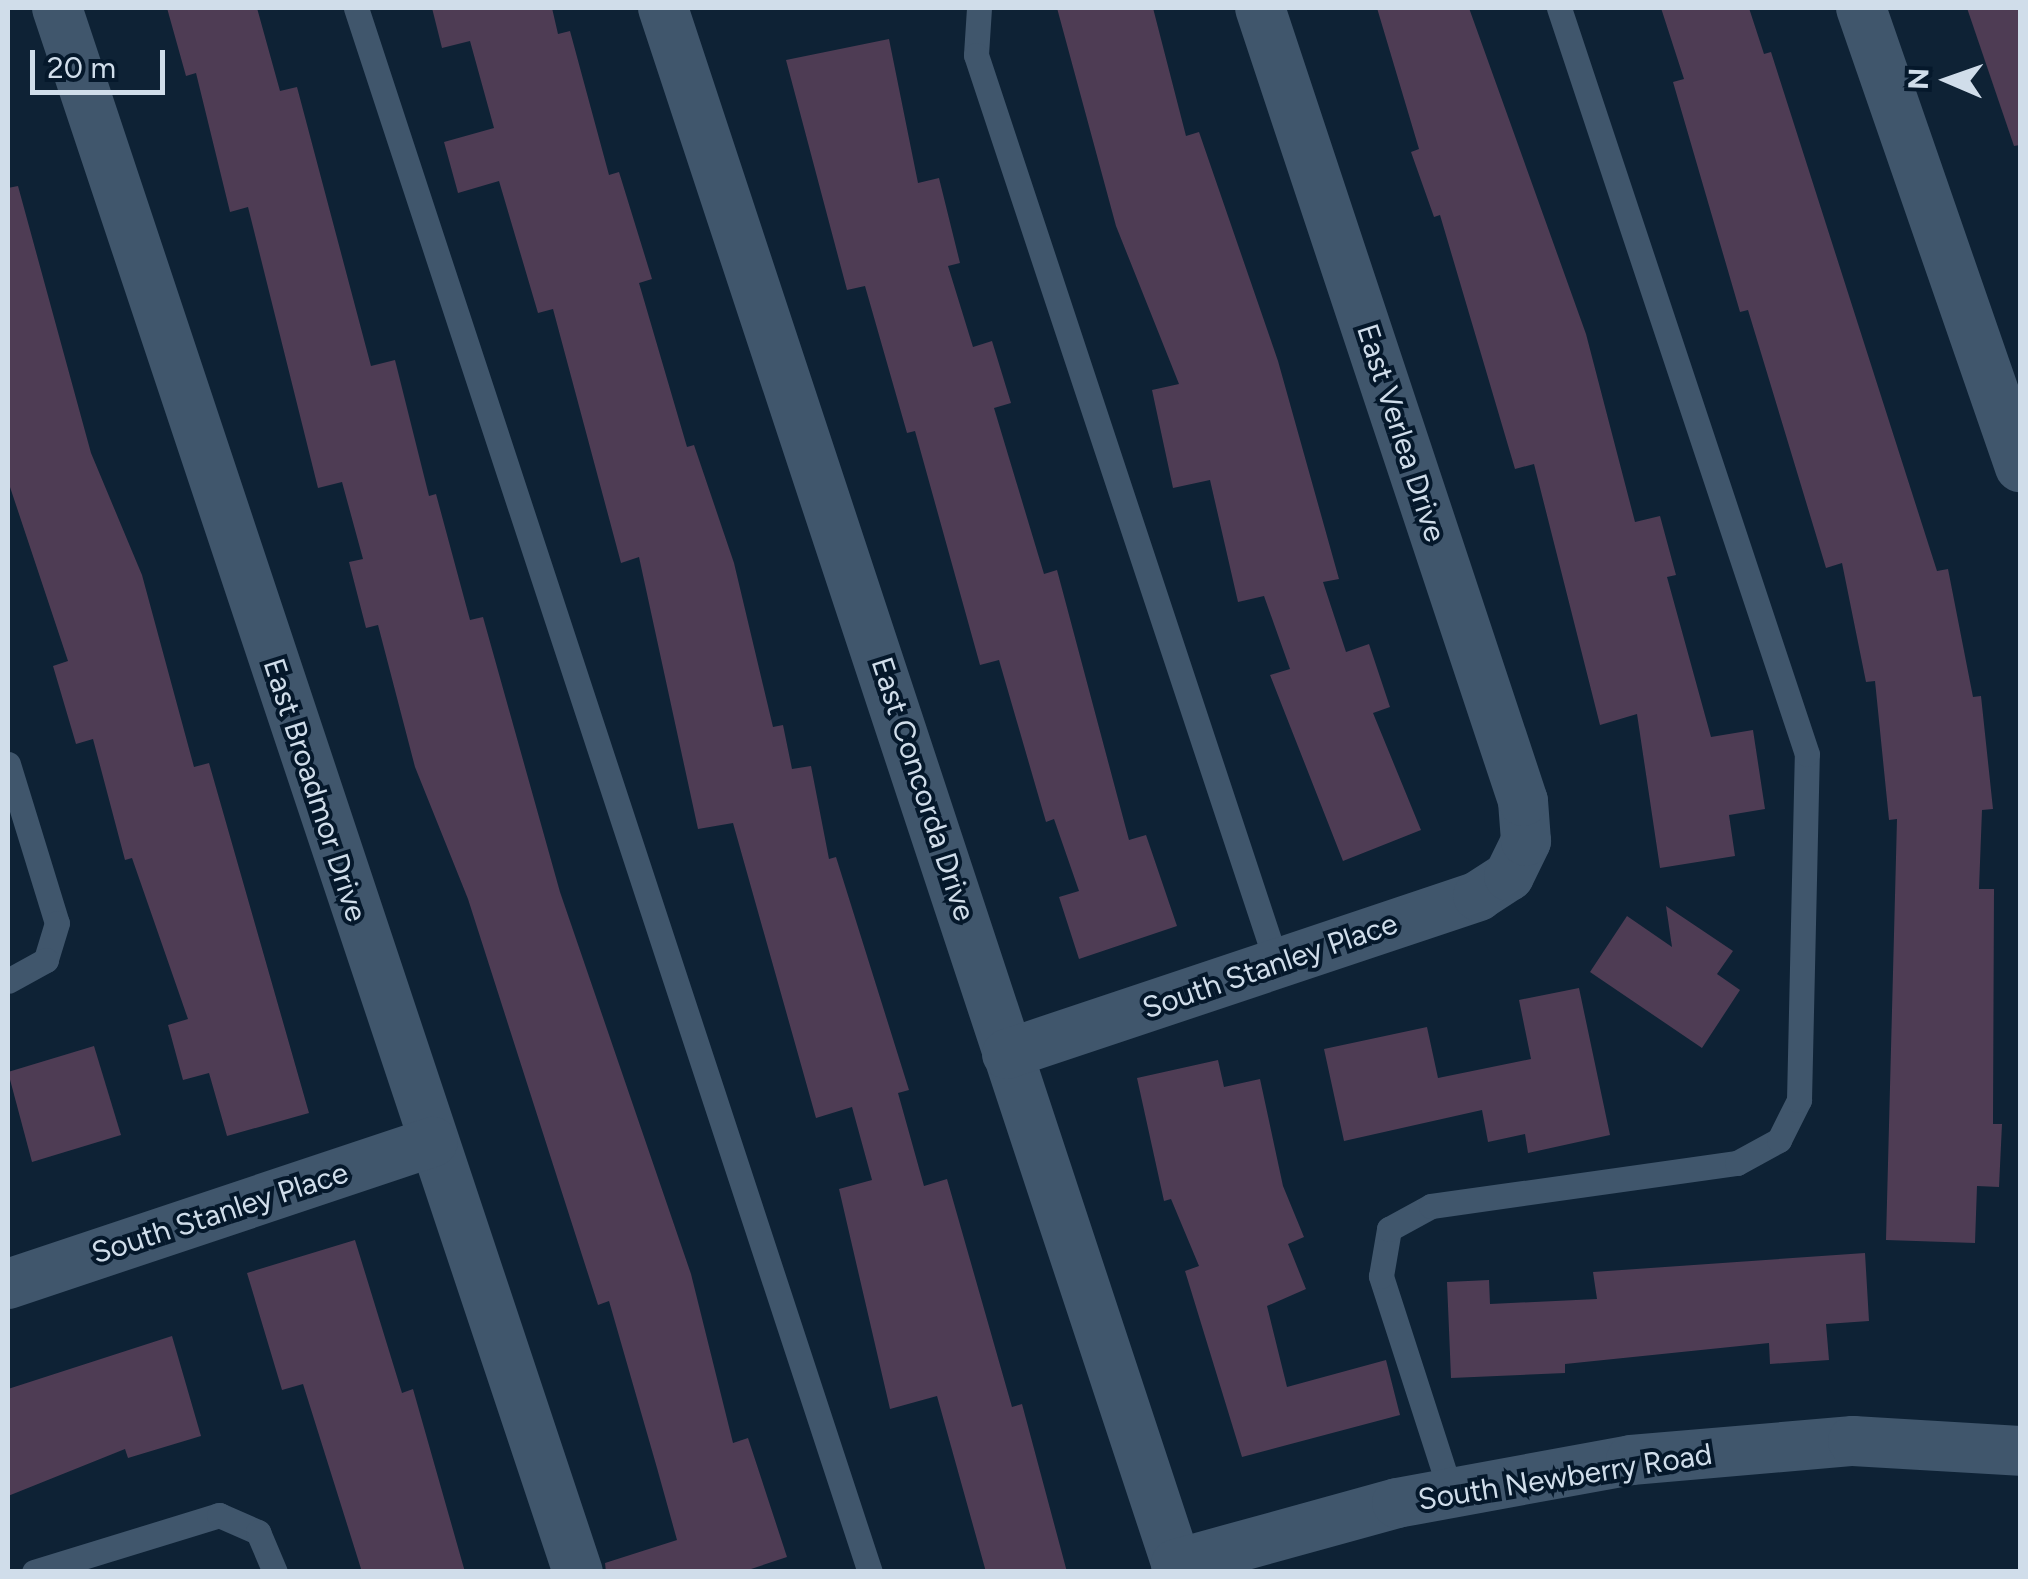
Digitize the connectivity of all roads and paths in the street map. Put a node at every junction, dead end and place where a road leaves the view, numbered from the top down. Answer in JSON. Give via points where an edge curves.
{"nodes":[{"id":1,"x":57,"y":8,"type":"edge"},
{"id":2,"x":356,"y":8,"type":"edge"},
{"id":3,"x":663,"y":8,"type":"edge"},
{"id":4,"x":980,"y":8,"type":"edge"},
{"id":5,"x":1260,"y":8,"type":"edge"},
{"id":6,"x":1559,"y":8,"type":"edge"},
{"id":7,"x":1861,"y":8,"type":"edge"},
{"id":8,"x":2020,"y":467,"type":"edge"},
{"id":9,"x":8,"y":764,"type":"edge"},
{"id":10,"x":1520,"y":860,"type":"joint"},
{"id":11,"x":1277,"y":964,"type":"junction"},
{"id":12,"x":8,"y":981,"type":"edge"},
{"id":13,"x":1008,"y":1054,"type":"junction"},
{"id":14,"x":432,"y":1142,"type":"junction"},
{"id":15,"x":8,"y":1284,"type":"edge"},
{"id":16,"x":2020,"y":1451,"type":"edge"},
{"id":17,"x":1451,"y":1493,"type":"junction"},
{"id":18,"x":1178,"y":1568,"type":"edge"},
{"id":19,"x":34,"y":1572,"type":"edge"},
{"id":20,"x":274,"y":1572,"type":"edge"},
{"id":21,"x":578,"y":1572,"type":"edge"},
{"id":22,"x":870,"y":1572,"type":"edge"}],
"edges":[{"from":1,"to":14,"type":"street","name":"East Broadmor Drive"},
{"from":2,"to":22,"type":"lane"},
{"from":3,"to":13,"type":"street","name":"East Concorda Drive"},
{"from":4,"to":11,"type":"lane","via":[[976,55]]},
{"from":5,"to":10,"type":"street","name":"East Verlea Drive","via":[[1524,801]]},
{"from":6,"to":17,"type":"lane","via":[[1807,754],[1799,1100],[1779,1140],[1737,1162],[1431,1206],[1389,1228],[1381,1276]]},
{"from":7,"to":8,"type":"street"},
{"from":9,"to":12,"type":"lane","via":[[56,923],[46,960]]},
{"from":10,"to":11,"type":"street","name":"South Stanley Place","via":[[1478,896]]},
{"from":11,"to":13,"type":"street","name":"South Stanley Place"},
{"from":13,"to":18,"type":"street","name":"East Concorda Drive"},
{"from":14,"to":15,"type":"street","name":"South Stanley Place"},
{"from":14,"to":21,"type":"street","name":"East Broadmor Drive"},
{"from":16,"to":17,"type":"street","name":"South Newberry Road","via":[[1853,1441],[1631,1460]]},
{"from":17,"to":18,"type":"street","name":"South Newberry Road"},
{"from":19,"to":20,"type":"lane","via":[[219,1514],[258,1532]]}]}
